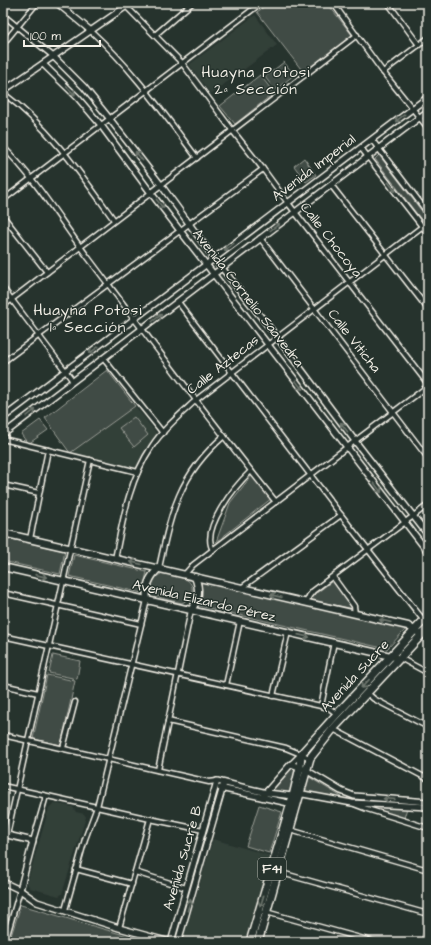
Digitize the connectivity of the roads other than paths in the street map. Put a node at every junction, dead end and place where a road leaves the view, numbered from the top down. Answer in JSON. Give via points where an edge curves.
{"nodes":[{"id":1,"x":37,"y":3,"type":"edge"},
{"id":2,"x":57,"y":3,"type":"edge"},
{"id":3,"x":192,"y":3,"type":"edge"},
{"id":4,"x":261,"y":3,"type":"edge"},
{"id":5,"x":333,"y":3,"type":"edge"},
{"id":6,"x":388,"y":3,"type":"edge"},
{"id":7,"x":127,"y":4,"type":"edge"},
{"id":8,"x":3,"y":15,"type":"edge"},
{"id":9,"x":18,"y":27,"type":"junction"},
{"id":10,"x":91,"y":31,"type":"junction"},
{"id":11,"x":155,"y":35,"type":"junction"},
{"id":12,"x":357,"y":35,"type":"junction"},
{"id":13,"x":428,"y":38,"type":"edge"},
{"id":14,"x":3,"y":44,"type":"edge"},
{"id":15,"x":419,"y":45,"type":"junction"},
{"id":16,"x":54,"y":57,"type":"junction"},
{"id":17,"x":182,"y":63,"type":"junction"},
{"id":18,"x":43,"y":64,"type":"junction"},
{"id":19,"x":383,"y":72,"type":"junction"},
{"id":20,"x":146,"y":91,"type":"junction"},
{"id":21,"x":3,"y":92,"type":"edge"},
{"id":22,"x":428,"y":97,"type":"edge"},
{"id":23,"x":412,"y":108,"type":"junction"},
{"id":24,"x":428,"y":111,"type":"edge"},
{"id":25,"x":109,"y":118,"type":"junction"},
{"id":26,"x":419,"y":118,"type":"junction"},
{"id":27,"x":100,"y":124,"type":"junction"},
{"id":28,"x":428,"y":128,"type":"edge"},
{"id":29,"x":232,"y":130,"type":"junction"},
{"id":30,"x":372,"y":140,"type":"junction"},
{"id":31,"x":3,"y":147,"type":"edge"},
{"id":32,"x":361,"y":148,"type":"junction"},
{"id":33,"x":379,"y":148,"type":"junction"},
{"id":34,"x":65,"y":152,"type":"junction"},
{"id":35,"x":368,"y":156,"type":"junction"},
{"id":36,"x":197,"y":158,"type":"junction"},
{"id":37,"x":263,"y":168,"type":"junction"},
{"id":38,"x":31,"y":179,"type":"junction"},
{"id":39,"x":161,"y":185,"type":"junction"},
{"id":40,"x":331,"y":185,"type":"junction"},
{"id":41,"x":151,"y":193,"type":"junction"},
{"id":42,"x":3,"y":200,"type":"edge"},
{"id":43,"x":288,"y":203,"type":"junction"},
{"id":44,"x":295,"y":212,"type":"junction"},
{"id":45,"x":428,"y":213,"type":"edge"},
{"id":46,"x":3,"y":216,"type":"edge"},
{"id":47,"x":114,"y":220,"type":"junction"},
{"id":48,"x":428,"y":222,"type":"edge"},
{"id":49,"x":189,"y":224,"type":"junction"},
{"id":50,"x":423,"y":227,"type":"junction"},
{"id":51,"x":180,"y":230,"type":"junction"},
{"id":52,"x":428,"y":234,"type":"edge"},
{"id":53,"x":260,"y":238,"type":"junction"},
{"id":54,"x":80,"y":246,"type":"junction"},
{"id":55,"x":386,"y":255,"type":"junction"},
{"id":56,"x":214,"y":258,"type":"junction"},
{"id":57,"x":207,"y":265,"type":"junction"},
{"id":58,"x":222,"y":268,"type":"junction"},
{"id":59,"x":47,"y":272,"type":"junction"},
{"id":60,"x":214,"y":274,"type":"junction"},
{"id":61,"x":350,"y":282,"type":"junction"},
{"id":62,"x":108,"y":284,"type":"junction"},
{"id":63,"x":3,"y":288,"type":"edge"},
{"id":64,"x":12,"y":299,"type":"junction"},
{"id":65,"x":178,"y":302,"type":"junction"},
{"id":66,"x":3,"y":306,"type":"edge"},
{"id":67,"x":314,"y":309,"type":"junction"},
{"id":68,"x":428,"y":309,"type":"edge"},
{"id":69,"x":135,"y":319,"type":"junction"},
{"id":70,"x":142,"y":330,"type":"junction"},
{"id":71,"x":38,"y":335,"type":"junction"},
{"id":72,"x":277,"y":337,"type":"junction"},
{"id":73,"x":268,"y":344,"type":"junction"},
{"id":74,"x":104,"y":358,"type":"junction"},
{"id":75,"x":3,"y":362,"type":"edge"},
{"id":76,"x":66,"y":371,"type":"junction"},
{"id":77,"x":231,"y":373,"type":"junction"},
{"id":78,"x":73,"y":381,"type":"junction"},
{"id":79,"x":428,"y":385,"type":"edge"},
{"id":80,"x":196,"y":400,"type":"junction"},
{"id":81,"x":393,"y":412,"type":"junction"},
{"id":82,"x":3,"y":418,"type":"edge"},
{"id":83,"x":162,"y":433,"type":"junction"},
{"id":84,"x":4,"y":436,"type":"edge"},
{"id":85,"x":224,"y":436,"type":"junction"},
{"id":86,"x":355,"y":441,"type":"junction"},
{"id":87,"x":347,"y":447,"type":"junction"},
{"id":88,"x":48,"y":450,"type":"junction"},
{"id":89,"x":428,"y":458,"type":"edge"},
{"id":90,"x":90,"y":460,"type":"junction"},
{"id":91,"x":251,"y":471,"type":"junction"},
{"id":92,"x":138,"y":472,"type":"junction"},
{"id":93,"x":311,"y":475,"type":"junction"},
{"id":94,"x":3,"y":485,"type":"edge"},
{"id":95,"x":39,"y":493,"type":"junction"},
{"id":96,"x":276,"y":502,"type":"junction"},
{"id":97,"x":428,"y":505,"type":"edge"},
{"id":98,"x":341,"y":515,"type":"junction"},
{"id":99,"x":413,"y":517,"type":"junction"},
{"id":100,"x":405,"y":522,"type":"junction"},
{"id":101,"x":3,"y":534,"type":"edge"},
{"id":102,"x":428,"y":535,"type":"edge"},
{"id":103,"x":30,"y":539,"type":"junction"},
{"id":104,"x":70,"y":548,"type":"junction"},
{"id":105,"x":213,"y":550,"type":"junction"},
{"id":106,"x":368,"y":550,"type":"junction"},
{"id":107,"x":428,"y":552,"type":"edge"},
{"id":108,"x":115,"y":559,"type":"junction"},
{"id":109,"x":3,"y":567,"type":"edge"},
{"id":110,"x":159,"y":568,"type":"junction"},
{"id":111,"x":185,"y":574,"type":"junction"},
{"id":112,"x":195,"y":577,"type":"junction"},
{"id":113,"x":333,"y":577,"type":"junction"},
{"id":114,"x":63,"y":581,"type":"junction"},
{"id":115,"x":241,"y":588,"type":"junction"},
{"id":116,"x":3,"y":593,"type":"edge"},
{"id":117,"x":147,"y":600,"type":"junction"},
{"id":118,"x":306,"y":603,"type":"junction"},
{"id":119,"x":58,"y":605,"type":"junction"},
{"id":120,"x":191,"y":610,"type":"junction"},
{"id":121,"x":355,"y":614,"type":"junction"},
{"id":122,"x":240,"y":621,"type":"junction"},
{"id":123,"x":427,"y":623,"type":"edge"},
{"id":124,"x":141,"y":624,"type":"junction"},
{"id":125,"x":415,"y":630,"type":"junction"},
{"id":126,"x":288,"y":632,"type":"junction"},
{"id":127,"x":422,"y":635,"type":"junction"},
{"id":128,"x":3,"y":636,"type":"edge"},
{"id":129,"x":334,"y":642,"type":"junction"},
{"id":130,"x":49,"y":646,"type":"junction"},
{"id":131,"x":392,"y":655,"type":"junction"},
{"id":132,"x":400,"y":658,"type":"junction"},
{"id":133,"x":132,"y":664,"type":"junction"},
{"id":134,"x":428,"y":673,"type":"edge"},
{"id":135,"x":178,"y":674,"type":"junction"},
{"id":136,"x":3,"y":685,"type":"edge"},
{"id":137,"x":226,"y":685,"type":"junction"},
{"id":138,"x":38,"y":693,"type":"junction"},
{"id":139,"x":367,"y":693,"type":"junction"},
{"id":140,"x":273,"y":696,"type":"junction"},
{"id":141,"x":74,"y":702,"type":"dead end"},
{"id":142,"x":321,"y":706,"type":"junction"},
{"id":143,"x":337,"y":714,"type":"junction"},
{"id":144,"x":168,"y":721,"type":"junction"},
{"id":145,"x":428,"y":727,"type":"edge"},
{"id":146,"x":333,"y":729,"type":"junction"},
{"id":147,"x":3,"y":735,"type":"edge"},
{"id":148,"x":28,"y":740,"type":"junction"},
{"id":149,"x":63,"y":748,"type":"junction"},
{"id":150,"x":302,"y":754,"type":"junction"},
{"id":151,"x":310,"y":758,"type":"junction"},
{"id":152,"x":109,"y":759,"type":"junction"},
{"id":153,"x":291,"y":764,"type":"junction"},
{"id":154,"x":303,"y":768,"type":"junction"},
{"id":155,"x":158,"y":770,"type":"junction"},
{"id":156,"x":428,"y":779,"type":"edge"},
{"id":157,"x":216,"y":784,"type":"junction"},
{"id":158,"x":3,"y":786,"type":"edge"},
{"id":159,"x":223,"y":786,"type":"junction"},
{"id":160,"x":17,"y":789,"type":"junction"},
{"id":161,"x":267,"y":793,"type":"junction"},
{"id":162,"x":46,"y":796,"type":"junction"},
{"id":163,"x":297,"y":796,"type":"junction"},
{"id":164,"x":354,"y":796,"type":"junction"},
{"id":165,"x":262,"y":798,"type":"junction"},
{"id":166,"x":428,"y":802,"type":"edge"},
{"id":167,"x":352,"y":803,"type":"junction"},
{"id":168,"x":294,"y":805,"type":"junction"},
{"id":169,"x":97,"y":807,"type":"junction"},
{"id":170,"x":428,"y":807,"type":"edge"},
{"id":171,"x":150,"y":819,"type":"junction"},
{"id":172,"x":428,"y":828,"type":"edge"},
{"id":173,"x":203,"y":830,"type":"junction"},
{"id":174,"x":290,"y":830,"type":"junction"},
{"id":175,"x":5,"y":835,"type":"edge"},
{"id":176,"x":33,"y":841,"type":"junction"},
{"id":177,"x":76,"y":869,"type":"junction"},
{"id":178,"x":428,"y":870,"type":"edge"},
{"id":179,"x":135,"y":872,"type":"junction"},
{"id":180,"x":278,"y":872,"type":"junction"},
{"id":181,"x":3,"y":882,"type":"edge"},
{"id":182,"x":132,"y":884,"type":"junction"},
{"id":183,"x":186,"y":888,"type":"junction"},
{"id":184,"x":20,"y":890,"type":"junction"},
{"id":185,"x":64,"y":910,"type":"junction"},
{"id":186,"x":266,"y":912,"type":"junction"},
{"id":187,"x":428,"y":914,"type":"edge"},
{"id":188,"x":120,"y":928,"type":"junction"},
{"id":189,"x":428,"y":928,"type":"edge"},
{"id":190,"x":5,"y":931,"type":"edge"},
{"id":191,"x":5,"y":942,"type":"edge"},
{"id":192,"x":171,"y":942,"type":"edge"},
{"id":193,"x":178,"y":942,"type":"edge"},
{"id":194,"x":250,"y":942,"type":"edge"},
{"id":195,"x":258,"y":942,"type":"edge"},
{"id":196,"x":375,"y":942,"type":"edge"},
{"id":197,"x":424,"y":942,"type":"edge"}],
"edges":[{"from":1,"to":9,"type":"street"},
{"from":2,"to":10,"type":"street"},
{"from":3,"to":11,"type":"street"},
{"from":4,"to":17,"type":"street"},
{"from":5,"to":12,"type":"street"},
{"from":6,"to":15,"type":"street"},
{"from":7,"to":10,"type":"street"},
{"from":7,"to":11,"type":"street","name":"Calle Chocoya"},
{"from":8,"to":9,"type":"street"},
{"from":9,"to":14,"type":"street"},
{"from":9,"to":16,"type":"street"},
{"from":10,"to":16,"type":"street"},
{"from":10,"to":20,"type":"street"},
{"from":11,"to":17,"type":"street","name":"Calle Chocoya"},
{"from":12,"to":19,"type":"street"},
{"from":12,"to":29,"type":"street"},
{"from":13,"to":15,"type":"street"},
{"from":15,"to":19,"type":"street"},
{"from":16,"to":18,"type":"street"},
{"from":16,"to":25,"type":"street","name":"Avenida Cornelio Saavedra","via":[[84,87]]},
{"from":17,"to":20,"type":"street"},
{"from":17,"to":29,"type":"street","name":"Calle Chocoya"},
{"from":18,"to":21,"type":"street"},
{"from":18,"to":27,"type":"street","name":"Avenida Cornelio Saavedra","one_way":true},
{"from":19,"to":23,"type":"street"},
{"from":20,"to":25,"type":"street"},
{"from":20,"to":36,"type":"street"},
{"from":21,"to":34,"type":"street","via":[[21,106]]},
{"from":22,"to":23,"type":"street","name":"Avenida Imperial"},
{"from":23,"to":26,"type":"street"},
{"from":23,"to":30,"type":"street","name":"Avenida Imperial","one_way":true},
{"from":24,"to":26,"type":"street","name":"Avenida Imperial"},
{"from":25,"to":27,"type":"street"},
{"from":39,"to":25,"type":"street","name":"Avenida Cornelio Saavedra","one_way":true},
{"from":26,"to":28,"type":"street"},
{"from":26,"to":33,"type":"street","name":"Avenida Imperial"},
{"from":27,"to":34,"type":"street"},
{"from":27,"to":41,"type":"street","name":"Avenida Cornelio Saavedra"},
{"from":29,"to":36,"type":"street"},
{"from":29,"to":37,"type":"street","name":"Calle Chocoya"},
{"from":30,"to":32,"type":"street","name":"Avenida Imperial"},
{"from":30,"to":33,"type":"street"},
{"from":31,"to":38,"type":"street"},
{"from":32,"to":35,"type":"street"},
{"from":32,"to":43,"type":"street","name":"Avenida Imperial"},
{"from":33,"to":35,"type":"street","name":"Avenida Imperial"},
{"from":33,"to":45,"type":"street"},
{"from":34,"to":38,"type":"street"},
{"from":34,"to":47,"type":"street"},
{"from":35,"to":40,"type":"street","name":"Avenida Imperial"},
{"from":35,"to":50,"type":"street","one_way":true},
{"from":36,"to":39,"type":"street"},
{"from":37,"to":43,"type":"street","name":"Calle Chocoya"},
{"from":37,"to":49,"type":"street"},
{"from":38,"to":42,"type":"street"},
{"from":38,"to":54,"type":"street"},
{"from":39,"to":41,"type":"street"},
{"from":39,"to":49,"type":"street","name":"Avenida Cornelio Saavedra"},
{"from":40,"to":44,"type":"street","name":"Avenida Imperial"},
{"from":40,"to":55,"type":"street"},
{"from":41,"to":47,"type":"street"},
{"from":41,"to":51,"type":"street","name":"Avenida Cornelio Saavedra","one_way":true},
{"from":43,"to":44,"type":"street","name":"Calle Chocoya"},
{"from":43,"to":56,"type":"street","name":"Avenida Imperial","one_way":true},
{"from":53,"to":44,"type":"street","name":"Avenida Imperial","one_way":true},
{"from":44,"to":61,"type":"street","name":"Calle Chocoya"},
{"from":46,"to":59,"type":"street"},
{"from":47,"to":54,"type":"street"},
{"from":48,"to":50,"type":"street","name":"Calle Aztecas"},
{"from":49,"to":51,"type":"street"},
{"from":49,"to":56,"type":"street","name":"Avenida Cornelio Saavedra"},
{"from":50,"to":52,"type":"street"},
{"from":50,"to":55,"type":"street","name":"Calle Aztecas"},
{"from":51,"to":57,"type":"street","name":"Avenida Cornelio Saavedra"},
{"from":51,"to":62,"type":"street"},
{"from":53,"to":58,"type":"street","name":"Avenida Imperial"},
{"from":53,"to":67,"type":"street","name":"Calle Viticha"},
{"from":54,"to":59,"type":"street"},
{"from":54,"to":62,"type":"street"},
{"from":55,"to":61,"type":"street","name":"Calle Aztecas"},
{"from":55,"to":68,"type":"street"},
{"from":56,"to":57,"type":"street","name":"Avenida Imperial"},
{"from":56,"to":58,"type":"street","name":"Avenida Cornelio Saavedra"},
{"from":57,"to":60,"type":"street","name":"Avenida Cornelio Saavedra"},
{"from":57,"to":69,"type":"street","name":"Avenida Imperial"},
{"from":58,"to":60,"type":"street","name":"Avenida Imperial"},
{"from":58,"to":72,"type":"street","name":"Avenida Cornelio Saavedra"},
{"from":59,"to":64,"type":"street"},
{"from":60,"to":65,"type":"street","name":"Avenida Imperial"},
{"from":60,"to":73,"type":"street","name":"Avenida Cornelio Saavedra"},
{"from":61,"to":67,"type":"street","name":"Calle Aztecas"},
{"from":61,"to":79,"type":"street","name":"Calle Chocoya"},
{"from":62,"to":69,"type":"street"},
{"from":62,"to":71,"type":"street"},
{"from":63,"to":64,"type":"street"},
{"from":64,"to":66,"type":"street"},
{"from":64,"to":71,"type":"street"},
{"from":70,"to":65,"type":"street","name":"Avenida Imperial","one_way":true},
{"from":65,"to":77,"type":"street"},
{"from":67,"to":72,"type":"street","name":"Calle Aztecas"},
{"from":67,"to":81,"type":"street","name":"Calle Viticha"},
{"from":69,"to":70,"type":"street"},
{"from":69,"to":76,"type":"street","name":"Avenida Imperial","one_way":true},
{"from":70,"to":74,"type":"street","name":"Avenida Imperial"},
{"from":70,"to":80,"type":"street"},
{"from":71,"to":75,"type":"street"},
{"from":71,"to":76,"type":"street"},
{"from":72,"to":73,"type":"street","name":"Calle Aztecas"},
{"from":86,"to":72,"type":"street","name":"Avenida Cornelio Saavedra","one_way":true},
{"from":73,"to":77,"type":"street","name":"Calle Aztecas"},
{"from":73,"to":87,"type":"street","name":"Avenida Cornelio Saavedra","one_way":true},
{"from":74,"to":78,"type":"street","name":"Avenida Imperial"},
{"from":74,"to":83,"type":"street"},
{"from":76,"to":78,"type":"street"},
{"from":76,"to":82,"type":"street","name":"Avenida Imperial"},
{"from":77,"to":80,"type":"street","name":"Calle Aztecas"},
{"from":77,"to":93,"type":"street"},
{"from":84,"to":78,"type":"street","name":"Avenida Imperial","one_way":true},
{"from":79,"to":81,"type":"street"},
{"from":80,"to":83,"type":"street","name":"Calle Aztecas"},
{"from":80,"to":85,"type":"street"},
{"from":81,"to":86,"type":"street"},
{"from":81,"to":89,"type":"street","name":"Calle Viticha"},
{"from":83,"to":92,"type":"street","name":"Calle Aztecas"},
{"from":84,"to":88,"type":"street"},
{"from":85,"to":91,"type":"street"},
{"from":85,"to":110,"type":"street","via":[[201,459],[179,495],[170,518]]},
{"from":86,"to":87,"type":"street"},
{"from":86,"to":99,"type":"street","name":"Avenida Cornelio Saavedra"},
{"from":87,"to":93,"type":"street"},
{"from":87,"to":100,"type":"street","name":"Avenida Cornelio Saavedra","one_way":true},
{"from":88,"to":90,"type":"street"},
{"from":88,"to":95,"type":"street"},
{"from":90,"to":92,"type":"street"},
{"from":90,"to":104,"type":"street"},
{"from":91,"to":96,"type":"street"},
{"from":91,"to":105,"type":"street","via":[[230,494],[218,514],[210,538]]},
{"from":92,"to":108,"type":"street","name":"Calle Aztecas","via":[[132,485]]},
{"from":93,"to":96,"type":"street"},
{"from":93,"to":98,"type":"street"},
{"from":94,"to":95,"type":"street"},
{"from":95,"to":103,"type":"street"},
{"from":96,"to":105,"type":"street"},
{"from":97,"to":99,"type":"street"},
{"from":98,"to":106,"type":"street"},
{"from":98,"to":115,"type":"street"},
{"from":99,"to":100,"type":"street"},
{"from":99,"to":102,"type":"street","name":"Avenida Cornelio Saavedra"},
{"from":100,"to":106,"type":"street"},
{"from":100,"to":107,"type":"street","name":"Avenida Cornelio Saavedra"},
{"from":101,"to":103,"type":"main road","name":"Avenida Elizardo Pérez"},
{"from":103,"to":104,"type":"main road","name":"Avenida Elizardo Pérez"},
{"from":104,"to":108,"type":"main road","name":"Avenida Elizardo Pérez"},
{"from":104,"to":114,"type":"street"},
{"from":105,"to":111,"type":"street"},
{"from":106,"to":113,"type":"street"},
{"from":106,"to":123,"type":"street"},
{"from":110,"to":108,"type":"main road","name":"Avenida Elizardo Pérez","one_way":true},
{"from":109,"to":114,"type":"main road","name":"Avenida Elizardo Pérez","one_way":true},
{"from":110,"to":111,"type":"main road","name":"Avenida Elizardo Pérez"},
{"from":110,"to":117,"type":"main road","via":[[148,582]]},
{"from":111,"to":112,"type":"main road","name":"Avenida Elizardo Pérez"},
{"from":112,"to":115,"type":"main road","name":"Avenida Elizardo Pérez"},
{"from":112,"to":120,"type":"main road","via":[[198,592]]},
{"from":113,"to":118,"type":"street","via":[[313,591]]},
{"from":113,"to":121,"type":"street","via":[[354,606]]},
{"from":114,"to":117,"type":"main road","name":"Avenida Elizardo Pérez"},
{"from":114,"to":119,"type":"street"},
{"from":118,"to":115,"type":"main road","name":"Avenida Elizardo Pérez","one_way":true},
{"from":116,"to":119,"type":"street"},
{"from":117,"to":120,"type":"main road","name":"Avenida Elizardo Pérez"},
{"from":117,"to":124,"type":"street"},
{"from":118,"to":121,"type":"main road","name":"Avenida Elizardo Pérez"},
{"from":119,"to":124,"type":"street"},
{"from":119,"to":130,"type":"street"},
{"from":120,"to":122,"type":"main road","name":"Avenida Elizardo Pérez"},
{"from":120,"to":135,"type":"street"},
{"from":125,"to":121,"type":"main road","name":"Avenida Elizardo Pérez","one_way":true,"via":[[408,626]]},
{"from":122,"to":126,"type":"main road","name":"Avenida Elizardo Pérez"},
{"from":122,"to":137,"type":"street"},
{"from":123,"to":125,"type":"main road","name":"Avenida Sucre"},
{"from":123,"to":127,"type":"main road","name":"Avenida Sucre","number":"F41"},
{"from":124,"to":133,"type":"street"},
{"from":125,"to":127,"type":"main road"},
{"from":125,"to":131,"type":"main road","name":"Avenida Sucre"},
{"from":126,"to":129,"type":"main road","name":"Avenida Elizardo Pérez","one_way":true},
{"from":126,"to":140,"type":"street"},
{"from":127,"to":132,"type":"main road","name":"Avenida Sucre","number":"F41"},
{"from":128,"to":130,"type":"street"},
{"from":129,"to":131,"type":"main road","name":"Avenida Elizardo Pérez"},
{"from":129,"to":142,"type":"street"},
{"from":130,"to":133,"type":"street"},
{"from":130,"to":138,"type":"street"},
{"from":131,"to":132,"type":"main road","name":"Avenida Elizardo Pérez"},
{"from":131,"to":143,"type":"main road","name":"Avenida Sucre","one_way":true},
{"from":132,"to":134,"type":"street"},
{"from":132,"to":139,"type":"main road","name":"Avenida Sucre","number":"F41"},
{"from":133,"to":135,"type":"street"},
{"from":133,"to":152,"type":"street"},
{"from":135,"to":137,"type":"street"},
{"from":135,"to":144,"type":"street"},
{"from":136,"to":138,"type":"street"},
{"from":137,"to":140,"type":"street"},
{"from":138,"to":148,"type":"street"},
{"from":139,"to":145,"type":"street"},
{"from":139,"to":146,"type":"main road","name":"Avenida Sucre","number":"F41"},
{"from":140,"to":142,"type":"street"},
{"from":141,"to":149,"type":"street"},
{"from":142,"to":143,"type":"street"},
{"from":143,"to":150,"type":"main road","name":"Avenida Sucre"},
{"from":144,"to":150,"type":"street"},
{"from":144,"to":155,"type":"street"},
{"from":146,"to":151,"type":"main road","number":"F41"},
{"from":146,"to":156,"type":"street"},
{"from":147,"to":148,"type":"street"},
{"from":148,"to":149,"type":"street"},
{"from":148,"to":160,"type":"street"},
{"from":149,"to":152,"type":"street"},
{"from":150,"to":151,"type":"street"},
{"from":150,"to":153,"type":"street"},
{"from":150,"to":154,"type":"main road","number":"F41"},
{"from":151,"to":154,"type":"main road","number":"F41"},
{"from":152,"to":155,"type":"street"},
{"from":152,"to":169,"type":"street"},
{"from":153,"to":154,"type":"street"},
{"from":153,"to":161,"type":"street"},
{"from":154,"to":163,"type":"main road","number":"F41"},
{"from":154,"to":164,"type":"street"},
{"from":155,"to":157,"type":"street"},
{"from":157,"to":159,"type":"street"},
{"from":157,"to":173,"type":"street","name":"Avenida Sucre B"},
{"from":158,"to":160,"type":"street"},
{"from":159,"to":161,"type":"street"},
{"from":159,"to":165,"type":"street"},
{"from":193,"to":159,"type":"street","name":"Avenida Sucre B","one_way":true},
{"from":160,"to":162,"type":"street"},
{"from":160,"to":175,"type":"street"},
{"from":161,"to":163,"type":"street"},
{"from":161,"to":165,"type":"street"},
{"from":162,"to":169,"type":"street"},
{"from":162,"to":176,"type":"street"},
{"from":163,"to":167,"type":"street","via":[[303,794]]},
{"from":163,"to":168,"type":"main road","number":"F41"},
{"from":166,"to":164,"type":"street","one_way":true},
{"from":164,"to":167,"type":"street"},
{"from":165,"to":168,"type":"street"},
{"from":167,"to":170,"type":"street"},
{"from":167,"to":172,"type":"street"},
{"from":168,"to":174,"type":"main road","number":"F41"},
{"from":168,"to":194,"type":"main road","number":"F41","one_way":true},
{"from":169,"to":171,"type":"street"},
{"from":169,"to":177,"type":"street"},
{"from":171,"to":173,"type":"street"},
{"from":171,"to":179,"type":"street"},
{"from":173,"to":183,"type":"street","name":"Avenida Sucre B"},
{"from":174,"to":178,"type":"street"},
{"from":174,"to":180,"type":"main road","number":"F41"},
{"from":175,"to":176,"type":"street"},
{"from":176,"to":184,"type":"street"},
{"from":177,"to":182,"type":"street"},
{"from":177,"to":185,"type":"street"},
{"from":179,"to":182,"type":"street"},
{"from":179,"to":183,"type":"street"},
{"from":180,"to":186,"type":"main road","number":"F41"},
{"from":180,"to":187,"type":"street"},
{"from":181,"to":184,"type":"street"},
{"from":182,"to":188,"type":"street"},
{"from":183,"to":192,"type":"street","name":"Avenida Sucre B"},
{"from":184,"to":185,"type":"street","via":[[37,902]]},
{"from":184,"to":190,"type":"street"},
{"from":185,"to":188,"type":"street"},
{"from":186,"to":195,"type":"main road","number":"F41"},
{"from":186,"to":196,"type":"street"},
{"from":188,"to":192,"type":"street"},
{"from":189,"to":197,"type":"street"},
{"from":190,"to":191,"type":"street"}]}
